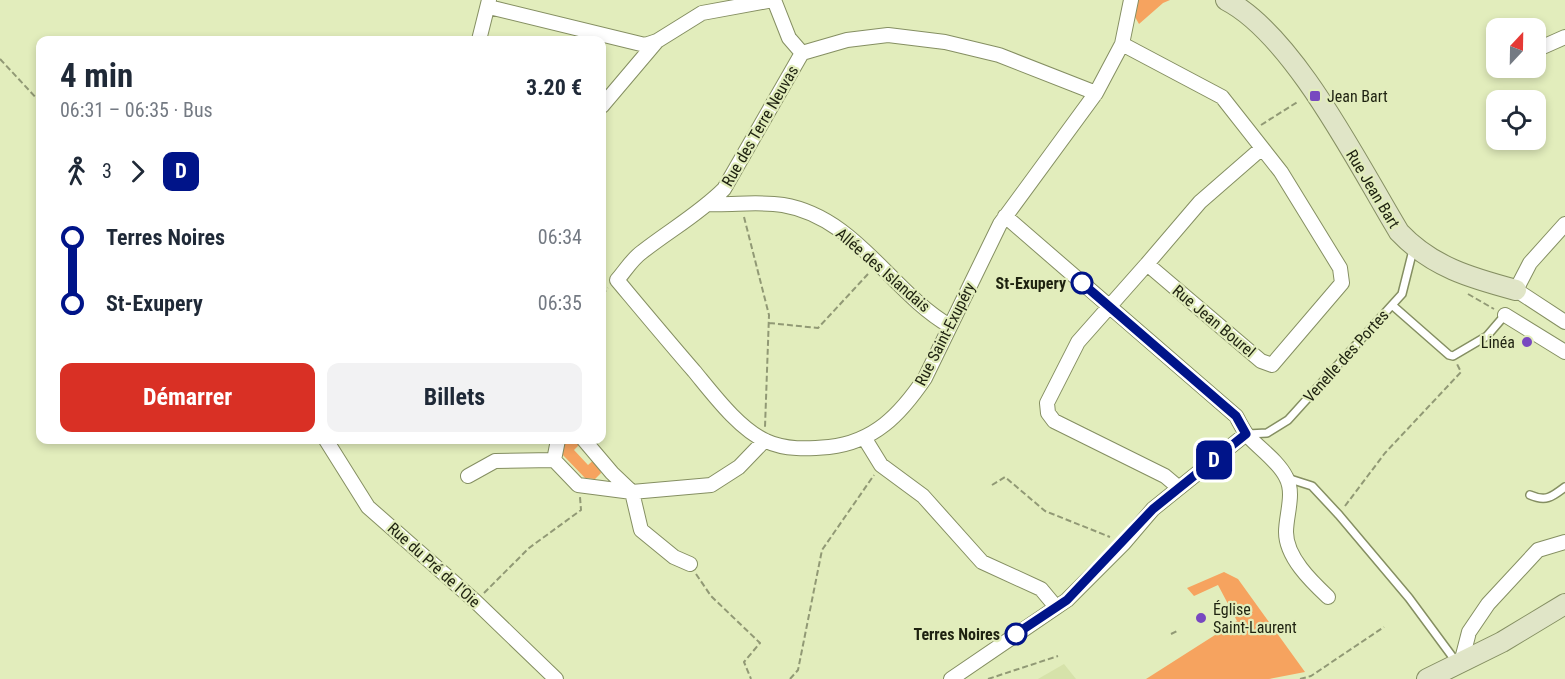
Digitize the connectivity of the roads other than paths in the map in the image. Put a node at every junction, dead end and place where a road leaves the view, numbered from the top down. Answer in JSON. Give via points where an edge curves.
{"nodes":[{"id":1,"x":774,"y":0,"type":"edge"},
{"id":2,"x":1131,"y":0,"type":"edge"},
{"id":3,"x":1231,"y":1,"type":"edge"},
{"id":4,"x":489,"y":4,"type":"edge"},
{"id":5,"x":480,"y":36,"type":"edge"},
{"id":6,"x":1565,"y":37,"type":"edge"},
{"id":7,"x":657,"y":41,"type":"junction"},
{"id":8,"x":1122,"y":44,"type":"junction"},
{"id":9,"x":1546,"y":45,"type":"edge"},
{"id":10,"x":802,"y":53,"type":"junction"},
{"id":11,"x":1096,"y":93,"type":"junction"},
{"id":12,"x":606,"y":101,"type":"edge"},
{"id":13,"x":1262,"y":148,"type":"junction"},
{"id":14,"x":709,"y":204,"type":"junction"},
{"id":15,"x":1005,"y":216,"type":"junction"},
{"id":16,"x":1565,"y":224,"type":"edge"},
{"id":17,"x":1414,"y":248,"type":"junction"},
{"id":18,"x":1147,"y":264,"type":"junction"},
{"id":19,"x":1516,"y":290,"type":"junction"},
{"id":20,"x":1108,"y":304,"type":"junction"},
{"id":21,"x":1392,"y":305,"type":"junction"},
{"id":22,"x":1505,"y":315,"type":"joint"},
{"id":23,"x":1565,"y":322,"type":"edge"},
{"id":24,"x":950,"y":326,"type":"junction"},
{"id":25,"x":1565,"y":352,"type":"edge"},
{"id":26,"x":1246,"y":434,"type":"junction"},
{"id":27,"x":865,"y":439,"type":"junction"},
{"id":28,"x":764,"y":441,"type":"junction"},
{"id":29,"x":329,"y":444,"type":"edge"},
{"id":30,"x":557,"y":444,"type":"edge"},
{"id":31,"x":588,"y":444,"type":"edge"},
{"id":32,"x":554,"y":460,"type":"junction"},
{"id":33,"x":468,"y":476,"type":"dead end"},
{"id":34,"x":1287,"y":478,"type":"junction"},
{"id":35,"x":1178,"y":487,"type":"junction"},
{"id":36,"x":1565,"y":487,"type":"edge"},
{"id":37,"x":632,"y":492,"type":"junction"},
{"id":38,"x":1530,"y":495,"type":"dead end"},
{"id":39,"x":1565,"y":543,"type":"edge"},
{"id":40,"x":690,"y":564,"type":"road end"},
{"id":41,"x":1328,"y":597,"type":"dead end"},
{"id":42,"x":1061,"y":604,"type":"junction"},
{"id":43,"x":1565,"y":604,"type":"edge"},
{"id":44,"x":1460,"y":664,"type":"junction"},
{"id":45,"x":556,"y":679,"type":"edge"},
{"id":46,"x":951,"y":679,"type":"edge"},
{"id":47,"x":1427,"y":679,"type":"edge"}],
"edges":[{"from":1,"to":7,"type":"street","via":[[702,13]]},
{"from":1,"to":10,"type":"street","name":"Rue des Terre Neuvas","via":[[789,38]]},
{"from":2,"to":8,"type":"street","name":"Rue Saint-Exupéry"},
{"from":3,"to":17,"type":"street","name":"Rue Jean Bart","via":[[1268,34],[1303,76],[1400,232]]},
{"from":4,"to":5,"type":"street"},
{"from":4,"to":7,"type":"street","via":[[645,45]]},
{"from":6,"to":9,"type":"street"},
{"from":7,"to":12,"type":"street"},
{"from":8,"to":11,"type":"street","name":"Rue Saint-Exupéry"},
{"from":8,"to":13,"type":"street","name":"Rue Jean Bourel","via":[[1222,97]]},
{"from":10,"to":11,"type":"street","via":[[888,34],[999,55]]},
{"from":10,"to":14,"type":"street","name":"Rue des Terre Neuvas","via":[[750,147],[724,189]]},
{"from":11,"to":15,"type":"street","name":"Rue Saint-Exupéry"},
{"from":13,"to":18,"type":"street","via":[[1200,202]]},
{"from":13,"to":18,"type":"street","name":"Rue Jean Bourel","via":[[1326,241],[1340,268],[1342,283],[1272,365],[1261,361]]},
{"from":14,"to":24,"type":"street","name":"Allée des Islandais","via":[[784,205],[811,213],[852,239]]},
{"from":14,"to":28,"type":"street","name":"Rue des Terre Neuvas","via":[[640,253],[617,280],[728,412]]},
{"from":15,"to":20,"type":"street"},
{"from":15,"to":24,"type":"street","name":"Rue Saint-Exupéry"},
{"from":16,"to":19,"type":"street","via":[[1530,262]]},
{"from":17,"to":19,"type":"street","name":"Rue Jean Bart","via":[[1468,278]]},
{"from":17,"to":21,"type":"lane","name":"Venelle des Portes","via":[[1402,294]]},
{"from":18,"to":20,"type":"street"},
{"from":19,"to":23,"type":"street","name":"Rue Jean Bart"},
{"from":20,"to":26,"type":"street","via":[[1236,416]]},
{"from":20,"to":35,"type":"street","via":[[1078,342],[1047,404],[1048,413],[1054,422],[1165,476]]},
{"from":21,"to":22,"type":"lane","via":[[1453,356],[1488,336]]},
{"from":21,"to":26,"type":"lane","name":"Venelle des Portes","via":[[1288,420],[1266,433]]},
{"from":22,"to":25,"type":"street"},
{"from":24,"to":27,"type":"street","name":"Rue Saint-Exupéry","via":[[910,401],[885,427]]},
{"from":26,"to":34,"type":"street"},
{"from":26,"to":35,"type":"street"},
{"from":27,"to":28,"type":"street","name":"Rue Saint-Exupéry","via":[[809,449]]},
{"from":27,"to":42,"type":"street","via":[[881,465],[923,496],[982,562]]},
{"from":28,"to":37,"type":"street","via":[[739,467],[711,484]]},
{"from":29,"to":45,"type":"street","name":"Rue du Pré de l'Oie","via":[[368,507]]},
{"from":30,"to":32,"type":"street"},
{"from":31,"to":37,"type":"street"},
{"from":32,"to":33,"type":"street","via":[[495,461]]},
{"from":32,"to":37,"type":"street","via":[[578,485]]},
{"from":34,"to":41,"type":"street","via":[[1290,495],[1286,534],[1291,552]]},
{"from":34,"to":44,"type":"lane","via":[[1312,486],[1339,515]]},
{"from":35,"to":42,"type":"street"},
{"from":36,"to":38,"type":"lane","via":[[1548,499]]},
{"from":37,"to":40,"type":"street","via":[[641,530],[674,557]]},
{"from":39,"to":44,"type":"street","via":[[1538,550],[1488,604],[1469,632]]},
{"from":42,"to":46,"type":"street"},
{"from":43,"to":44,"type":"street"},
{"from":44,"to":47,"type":"street"}]}
